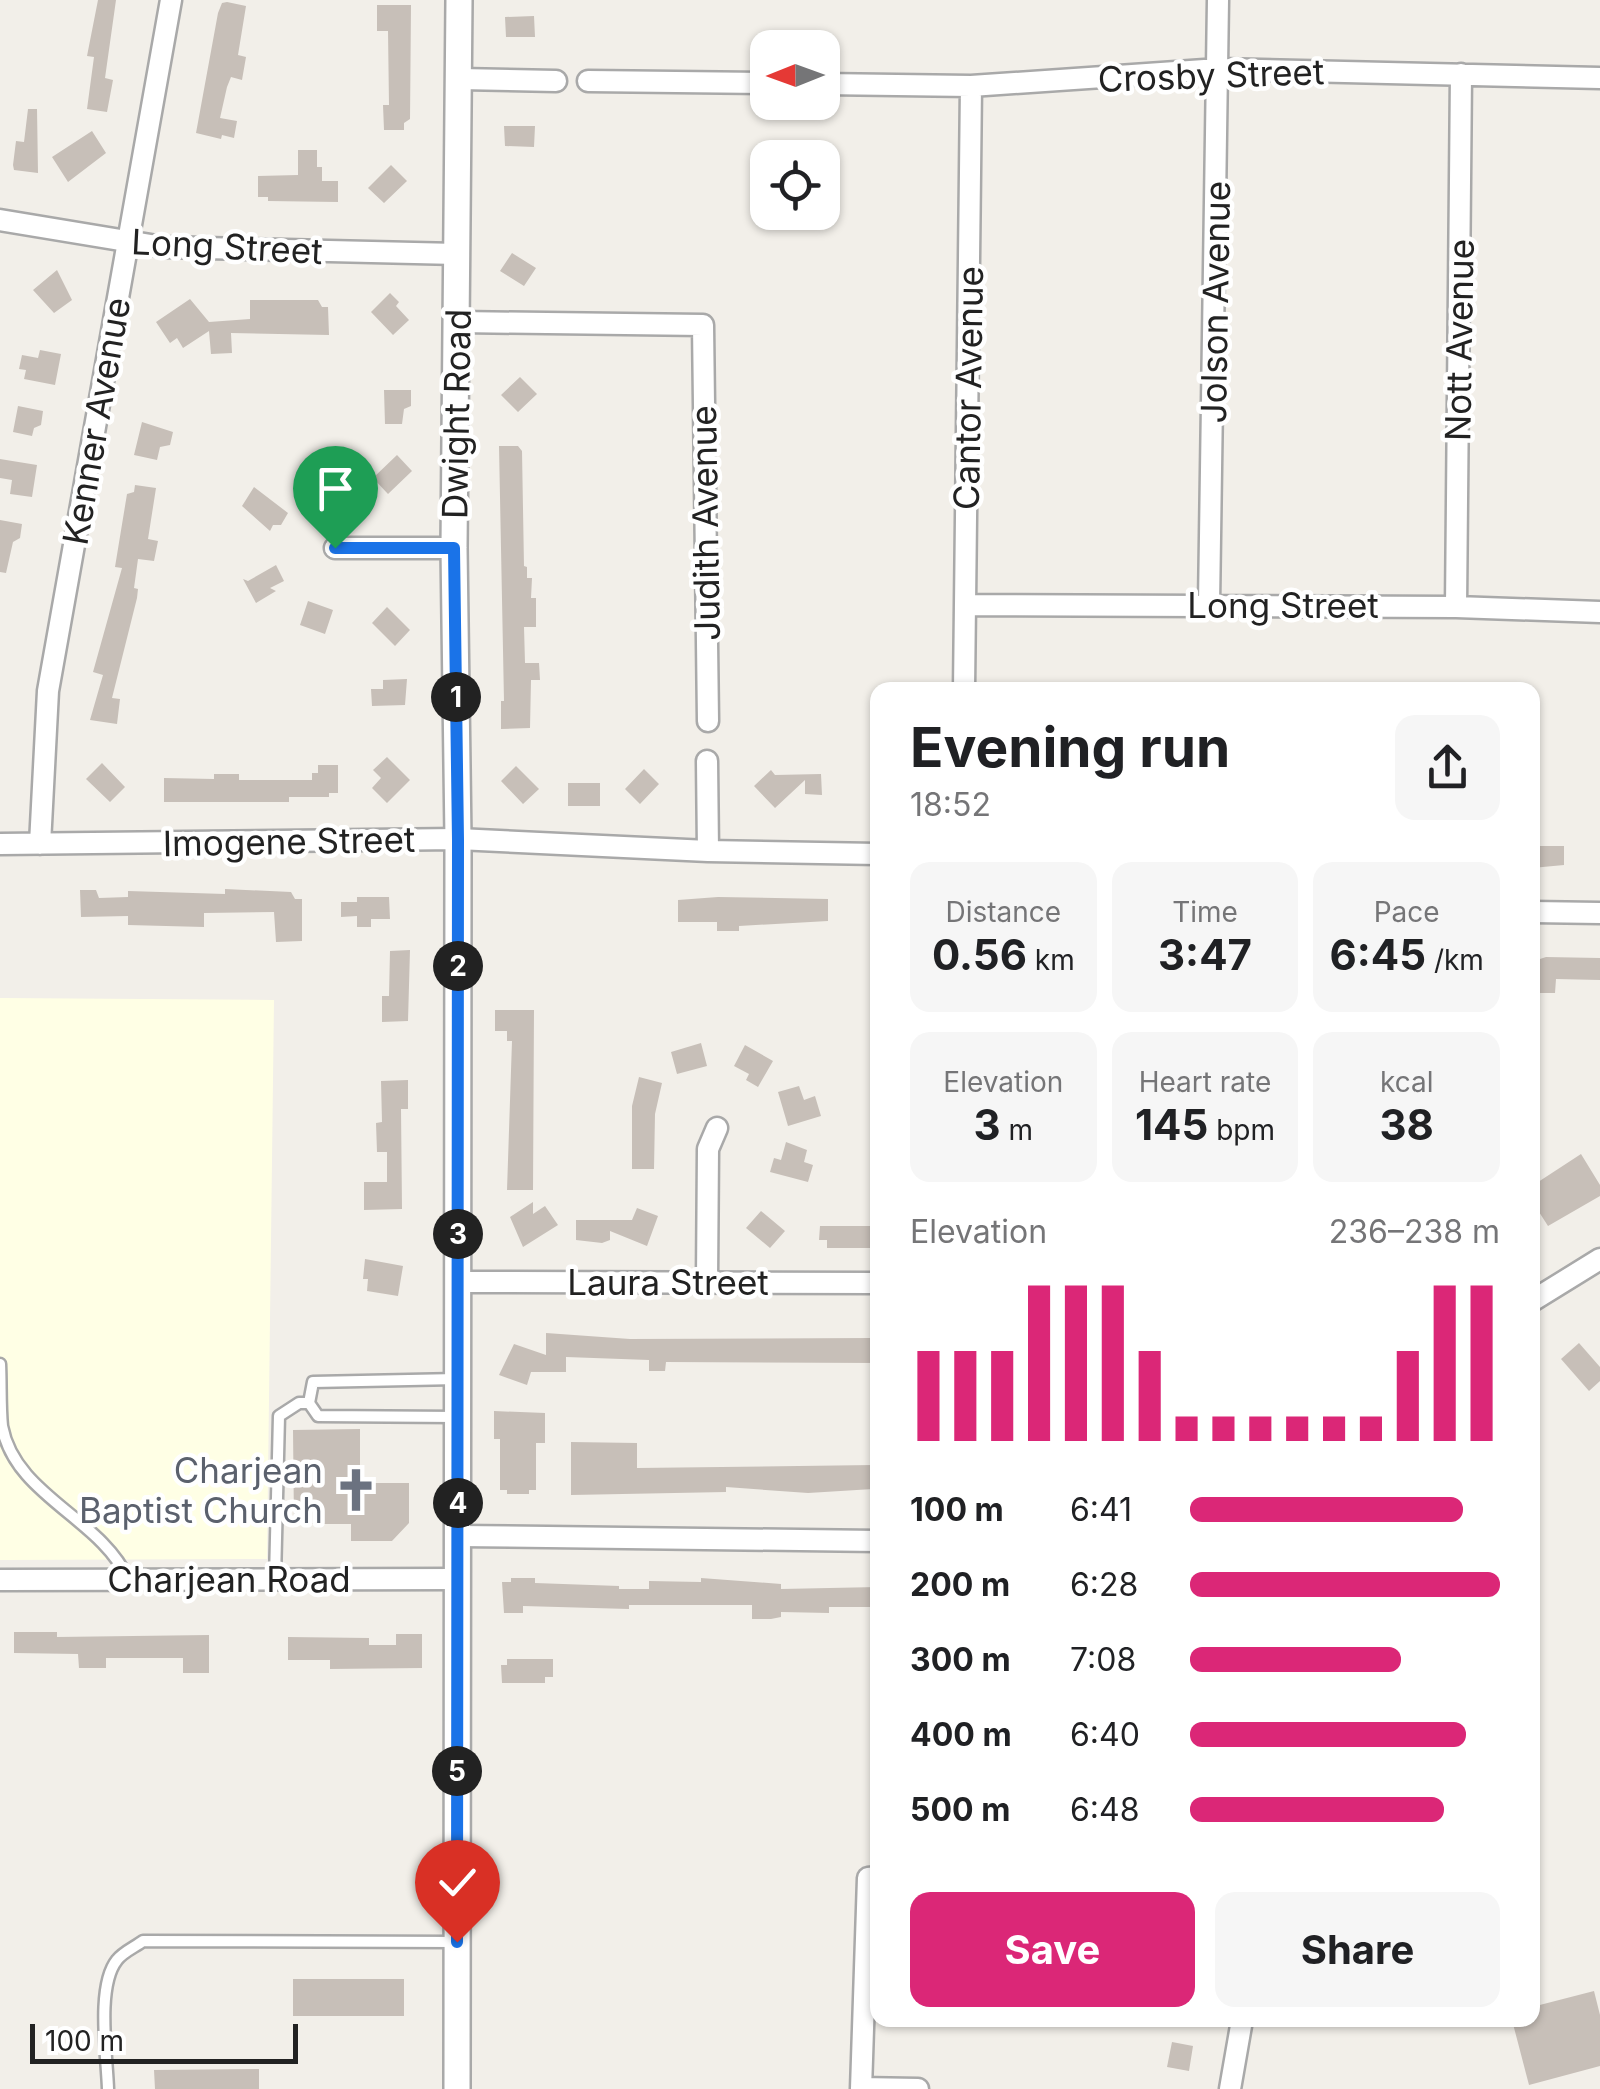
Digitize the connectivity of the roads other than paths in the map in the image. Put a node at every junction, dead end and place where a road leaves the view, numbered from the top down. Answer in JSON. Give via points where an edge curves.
{"nodes":[{"id":1,"x":171,"y":0,"type":"edge"},
{"id":2,"x":459,"y":0,"type":"edge"},
{"id":3,"x":1218,"y":0,"type":"edge"},
{"id":4,"x":1219,"y":70,"type":"junction"},
{"id":5,"x":1462,"y":74,"type":"junction"},
{"id":6,"x":460,"y":78,"type":"junction"},
{"id":7,"x":1600,"y":78,"type":"edge"},
{"id":8,"x":556,"y":81,"type":"dead end"},
{"id":9,"x":588,"y":81,"type":"dead end"},
{"id":10,"x":750,"y":83,"type":"edge"},
{"id":11,"x":840,"y":84,"type":"edge"},
{"id":12,"x":971,"y":86,"type":"junction"},
{"id":13,"x":0,"y":220,"type":"edge"},
{"id":14,"x":128,"y":242,"type":"junction"},
{"id":15,"x":457,"y":254,"type":"junction"},
{"id":16,"x":459,"y":322,"type":"junction"},
{"id":17,"x":335,"y":548,"type":"dead end"},
{"id":18,"x":454,"y":548,"type":"junction"},
{"id":19,"x":1210,"y":604,"type":"junction"},
{"id":20,"x":965,"y":605,"type":"junction"},
{"id":21,"x":1456,"y":606,"type":"junction"},
{"id":22,"x":1600,"y":612,"type":"edge"},
{"id":23,"x":964,"y":682,"type":"edge"},
{"id":24,"x":708,"y":720,"type":"dead end"},
{"id":25,"x":707,"y":761,"type":"dead end"},
{"id":26,"x":458,"y":840,"type":"junction"},
{"id":27,"x":0,"y":844,"type":"edge"},
{"id":28,"x":40,"y":844,"type":"junction"},
{"id":29,"x":708,"y":851,"type":"junction"},
{"id":30,"x":870,"y":854,"type":"edge"},
{"id":31,"x":1540,"y":912,"type":"edge"},
{"id":32,"x":1600,"y":913,"type":"edge"},
{"id":33,"x":716,"y":1128,"type":"dead end"},
{"id":34,"x":1600,"y":1259,"type":"edge"},
{"id":35,"x":707,"y":1280,"type":"junction"},
{"id":36,"x":458,"y":1282,"type":"junction"},
{"id":37,"x":870,"y":1284,"type":"edge"},
{"id":38,"x":1540,"y":1296,"type":"edge"},
{"id":39,"x":0,"y":1364,"type":"edge"},
{"id":40,"x":458,"y":1379,"type":"junction"},
{"id":41,"x":309,"y":1403,"type":"junction"},
{"id":42,"x":458,"y":1418,"type":"junction"},
{"id":43,"x":458,"y":1536,"type":"junction"},
{"id":44,"x":870,"y":1541,"type":"edge"},
{"id":45,"x":457,"y":1578,"type":"junction"},
{"id":46,"x":275,"y":1579,"type":"junction"},
{"id":47,"x":0,"y":1580,"type":"edge"},
{"id":48,"x":128,"y":1580,"type":"junction"},
{"id":49,"x":870,"y":1930,"type":"edge"},
{"id":50,"x":457,"y":1942,"type":"junction"},
{"id":51,"x":1241,"y":2027,"type":"edge"},
{"id":52,"x":861,"y":2088,"type":"edge"},
{"id":53,"x":108,"y":2089,"type":"edge"},
{"id":54,"x":457,"y":2089,"type":"edge"},
{"id":55,"x":918,"y":2089,"type":"edge"},
{"id":56,"x":1230,"y":2089,"type":"edge"}],
"edges":[{"from":1,"to":14,"type":"street","name":"Kenner Avenue"},
{"from":2,"to":6,"type":"street","name":"Dwight Road"},
{"from":3,"to":4,"type":"street","name":"Jolson Avenue"},
{"from":4,"to":5,"type":"street","name":"Crosby Street"},
{"from":4,"to":12,"type":"street","name":"Crosby Street"},
{"from":4,"to":19,"type":"street","name":"Jolson Avenue"},
{"from":5,"to":7,"type":"street","name":"Crosby Street"},
{"from":5,"to":21,"type":"street","name":"Nott Avenue"},
{"from":6,"to":8,"type":"street"},
{"from":6,"to":15,"type":"street","name":"Dwight Road"},
{"from":9,"to":10,"type":"street"},
{"from":11,"to":12,"type":"street","name":"Crosby Street"},
{"from":12,"to":20,"type":"street","name":"Cantor Avenue"},
{"from":13,"to":14,"type":"street","name":"Long Street"},
{"from":14,"to":15,"type":"street","name":"Long Street"},
{"from":14,"to":28,"type":"street","name":"Kenner Avenue","via":[[48,692]]},
{"from":15,"to":16,"type":"street","name":"Dwight Road"},
{"from":16,"to":18,"type":"street","name":"Dwight Road"},
{"from":16,"to":24,"type":"street","name":"Judith Avenue","via":[[702,325]]},
{"from":17,"to":18,"type":"street"},
{"from":18,"to":26,"type":"street","name":"Dwight Road"},
{"from":19,"to":20,"type":"street","name":"Long Street"},
{"from":19,"to":21,"type":"street","name":"Long Street"},
{"from":20,"to":23,"type":"street","name":"Cantor Avenue"},
{"from":21,"to":22,"type":"street","name":"Long Street"},
{"from":25,"to":29,"type":"street"},
{"from":26,"to":28,"type":"street","name":"Imogene Street"},
{"from":26,"to":29,"type":"street","name":"Imogene Street"},
{"from":26,"to":36,"type":"street","name":"Dwight Road"},
{"from":27,"to":28,"type":"street","name":"Imogene Street"},
{"from":29,"to":30,"type":"street","name":"Imogene Street"},
{"from":31,"to":32,"type":"street"},
{"from":33,"to":35,"type":"street","via":[[708,1149]]},
{"from":34,"to":38,"type":"street"},
{"from":35,"to":36,"type":"street","name":"Laura Street"},
{"from":35,"to":37,"type":"street","name":"Laura Street"},
{"from":36,"to":40,"type":"street","name":"Dwight Road"},
{"from":39,"to":48,"type":"lane","via":[[2,1428],[12,1452],[38,1486],[114,1555]]},
{"from":40,"to":41,"type":"lane","via":[[314,1382]]},
{"from":40,"to":42,"type":"street","name":"Dwight Road"},
{"from":41,"to":42,"type":"lane","via":[[318,1416]]},
{"from":41,"to":46,"type":"lane","via":[[289,1408],[276,1425]]},
{"from":42,"to":43,"type":"street","name":"Dwight Road"},
{"from":43,"to":44,"type":"street"},
{"from":43,"to":45,"type":"street","name":"Dwight Road"},
{"from":45,"to":46,"type":"street","name":"Charjean Road"},
{"from":45,"to":50,"type":"street","name":"Dwight Road"},
{"from":46,"to":48,"type":"street","name":"Charjean Road"},
{"from":47,"to":48,"type":"street","name":"Charjean Road"},
{"from":49,"to":52,"type":"street"},
{"from":50,"to":53,"type":"lane","via":[[143,1942],[118,1957],[109,1974]]},
{"from":50,"to":54,"type":"street","name":"Dwight Road"},
{"from":51,"to":56,"type":"street"},
{"from":52,"to":55,"type":"street"}]}
